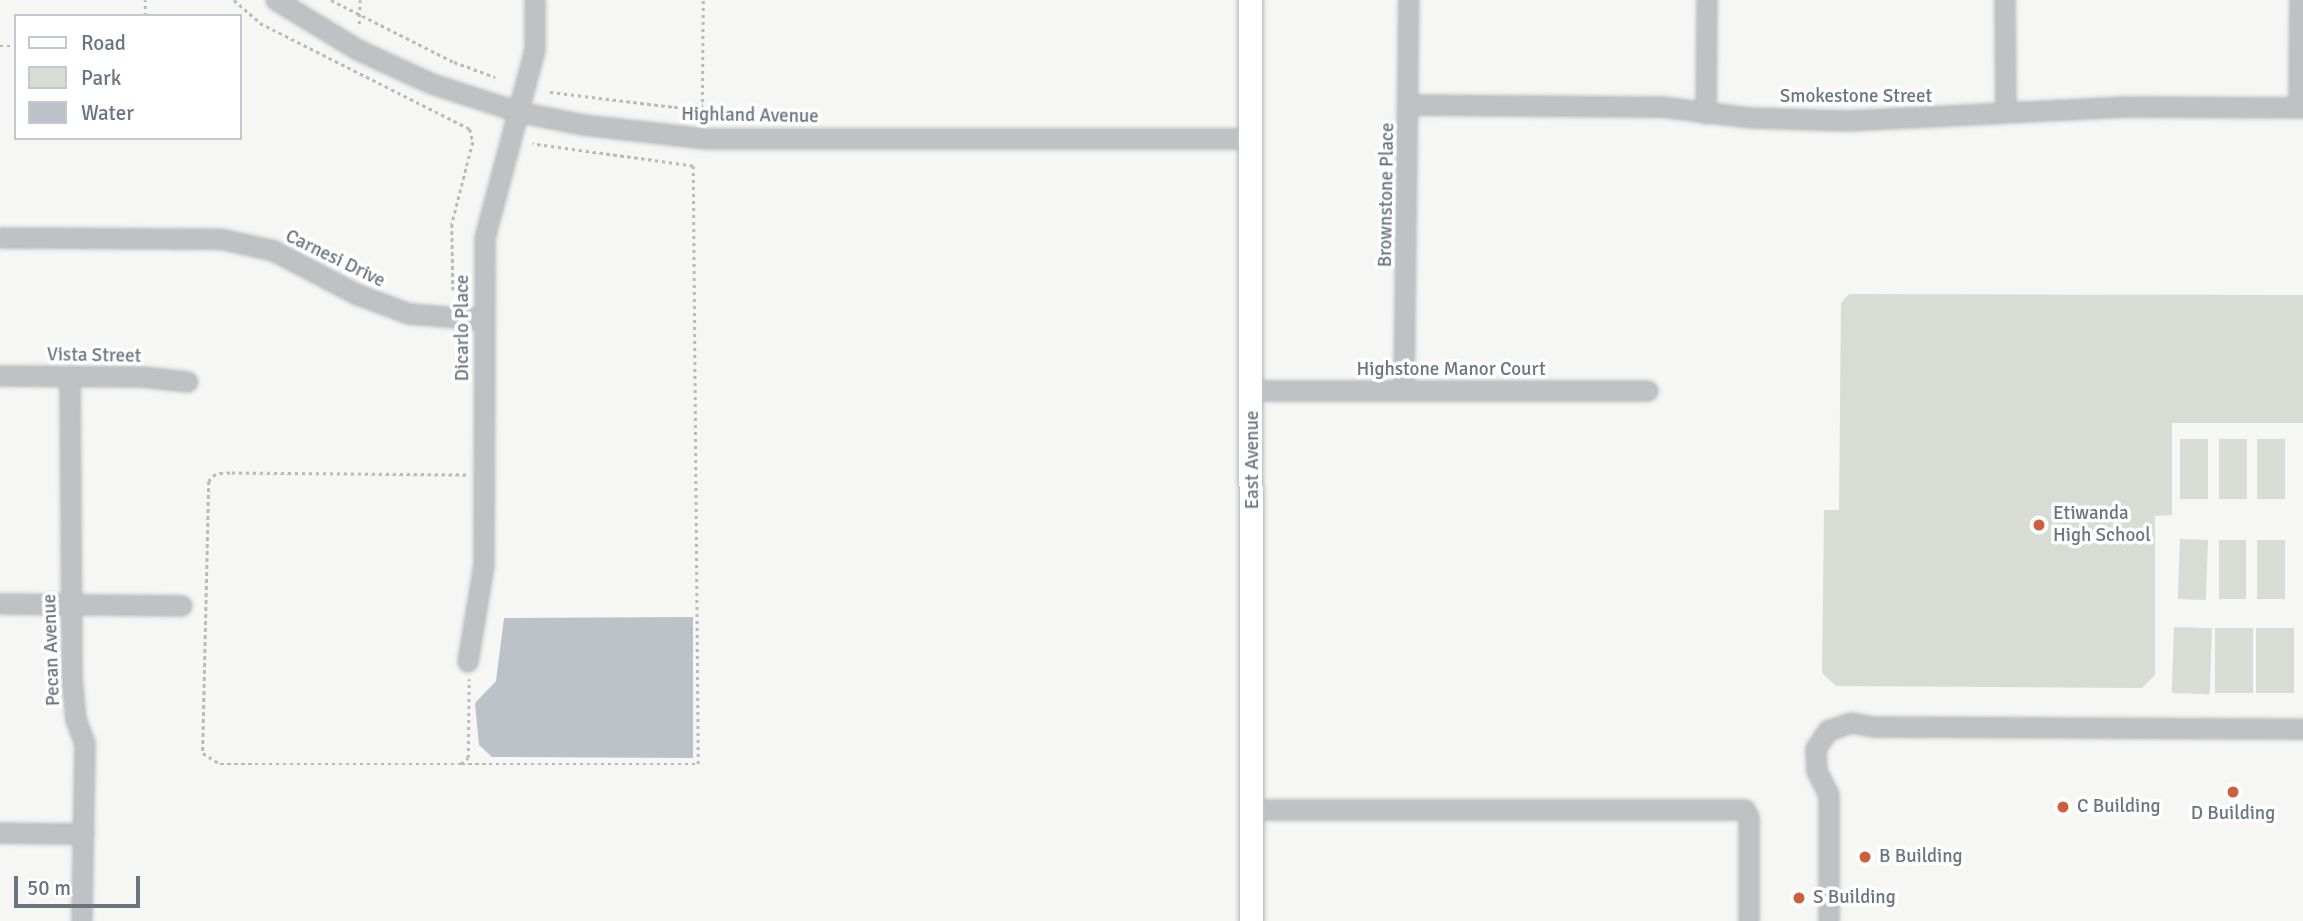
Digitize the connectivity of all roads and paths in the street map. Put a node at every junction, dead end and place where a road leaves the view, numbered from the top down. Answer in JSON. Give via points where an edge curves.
{"nodes":[{"id":1,"x":234,"y":0,"type":"edge"},
{"id":2,"x":276,"y":0,"type":"edge"},
{"id":3,"x":331,"y":0,"type":"edge"},
{"id":4,"x":360,"y":0,"type":"edge"},
{"id":5,"x":535,"y":0,"type":"edge"},
{"id":6,"x":703,"y":0,"type":"edge"},
{"id":7,"x":1250,"y":0,"type":"edge"},
{"id":8,"x":1409,"y":0,"type":"edge"},
{"id":9,"x":1707,"y":0,"type":"edge"},
{"id":10,"x":2005,"y":0,"type":"edge"},
{"id":11,"x":2300,"y":0,"type":"edge"},
{"id":12,"x":359,"y":16,"type":"junction"},
{"id":13,"x":359,"y":24,"type":"dead end"},
{"id":14,"x":495,"y":76,"type":"dead end"},
{"id":15,"x":550,"y":92,"type":"dead end"},
{"id":16,"x":703,"y":104,"type":"junction"},
{"id":17,"x":1409,"y":106,"type":"junction"},
{"id":18,"x":2301,"y":108,"type":"edge"},
{"id":19,"x":2006,"y":112,"type":"junction"},
{"id":20,"x":518,"y":113,"type":"junction"},
{"id":21,"x":1706,"y":114,"type":"junction"},
{"id":22,"x":702,"y":116,"type":"dead end"},
{"id":23,"x":1252,"y":139,"type":"junction"},
{"id":24,"x":532,"y":144,"type":"dead end"},
{"id":25,"x":0,"y":238,"type":"edge"},
{"id":26,"x":453,"y":290,"type":"dead end"},
{"id":27,"x":484,"y":320,"type":"junction"},
{"id":28,"x":0,"y":376,"type":"edge"},
{"id":29,"x":70,"y":376,"type":"junction"},
{"id":30,"x":188,"y":382,"type":"dead end"},
{"id":31,"x":1253,"y":391,"type":"junction"},
{"id":32,"x":1404,"y":391,"type":"junction"},
{"id":33,"x":1648,"y":391,"type":"dead end"},
{"id":34,"x":484,"y":475,"type":"junction"},
{"id":35,"x":0,"y":604,"type":"edge"},
{"id":36,"x":70,"y":605,"type":"junction"},
{"id":37,"x":182,"y":606,"type":"dead end"},
{"id":38,"x":468,"y":662,"type":"joint"},
{"id":39,"x":2303,"y":729,"type":"edge"},
{"id":40,"x":461,"y":764,"type":"junction"},
{"id":41,"x":1252,"y":810,"type":"junction"},
{"id":42,"x":0,"y":833,"type":"edge"},
{"id":43,"x":84,"y":834,"type":"junction"},
{"id":44,"x":82,"y":921,"type":"edge"},
{"id":45,"x":1251,"y":921,"type":"edge"},
{"id":46,"x":1749,"y":921,"type":"edge"},
{"id":47,"x":1829,"y":921,"type":"edge"}],
"edges":[{"from":1,"to":26,"type":"path","via":[[260,23],[470,129],[473,142],[452,224]]},
{"from":2,"to":20,"type":"street","name":"Highland Avenue","via":[[358,50],[432,84]]},
{"from":3,"to":12,"type":"path"},
{"from":4,"to":12,"type":"path"},
{"from":5,"to":20,"type":"street","name":"Dicarlo Place","via":[[535,50]]},
{"from":6,"to":16,"type":"path"},
{"from":7,"to":23,"type":"main road","name":"East Avenue"},
{"from":8,"to":17,"type":"street","name":"Brownstone Place"},
{"from":9,"to":21,"type":"street"},
{"from":10,"to":19,"type":"street"},
{"from":11,"to":18,"type":"street"},
{"from":12,"to":13,"type":"path"},
{"from":12,"to":14,"type":"path"},
{"from":15,"to":16,"type":"path","via":[[674,107]]},
{"from":16,"to":22,"type":"path"},
{"from":17,"to":21,"type":"street","name":"Smokestone Street","via":[[1661,107]]},
{"from":17,"to":32,"type":"street","name":"Brownstone Place"},
{"from":18,"to":19,"type":"street","name":"Smokestone Street"},
{"from":19,"to":21,"type":"street","name":"Smokestone Street","via":[[1972,118],[1849,121]]},
{"from":20,"to":23,"type":"street","name":"Highland Avenue","via":[[700,138]]},
{"from":20,"to":27,"type":"street","name":"Dicarlo Place","via":[[485,238]]},
{"from":23,"to":31,"type":"main road","name":"East Avenue"},
{"from":24,"to":40,"type":"path","via":[[693,166],[698,764]]},
{"from":25,"to":27,"type":"street","name":"Carnesi Drive","via":[[220,239],[274,251],[356,294],[409,314]]},
{"from":27,"to":34,"type":"street","name":"Dicarlo Place"},
{"from":28,"to":29,"type":"street","name":"Vista Street"},
{"from":29,"to":30,"type":"street","name":"Vista Street"},
{"from":29,"to":36,"type":"street","name":"Pecan Avenue"},
{"from":31,"to":32,"type":"street","name":"Highstone Manor Court"},
{"from":31,"to":41,"type":"main road","name":"East Avenue"},
{"from":32,"to":33,"type":"street","name":"Highstone Manor Court"},
{"from":34,"to":38,"type":"street","name":"Dicarlo Place","via":[[484,565]]},
{"from":34,"to":40,"type":"path","via":[[216,474],[209,481],[201,738],[208,760],[220,764]]},
{"from":35,"to":36,"type":"street"},
{"from":36,"to":37,"type":"street"},
{"from":36,"to":43,"type":"street","name":"Pecan Avenue","via":[[73,693],[85,744]]},
{"from":38,"to":40,"type":"path","via":[[468,758]]},
{"from":39,"to":47,"type":"street","via":[[1874,727],[1851,723],[1828,730],[1816,749],[1817,771],[1829,795]]},
{"from":41,"to":45,"type":"main road","name":"East Avenue"},
{"from":41,"to":46,"type":"street","via":[[1618,815],[1745,810],[1749,818]]},
{"from":42,"to":43,"type":"street"},
{"from":43,"to":44,"type":"street","name":"Pecan Avenue"}]}
